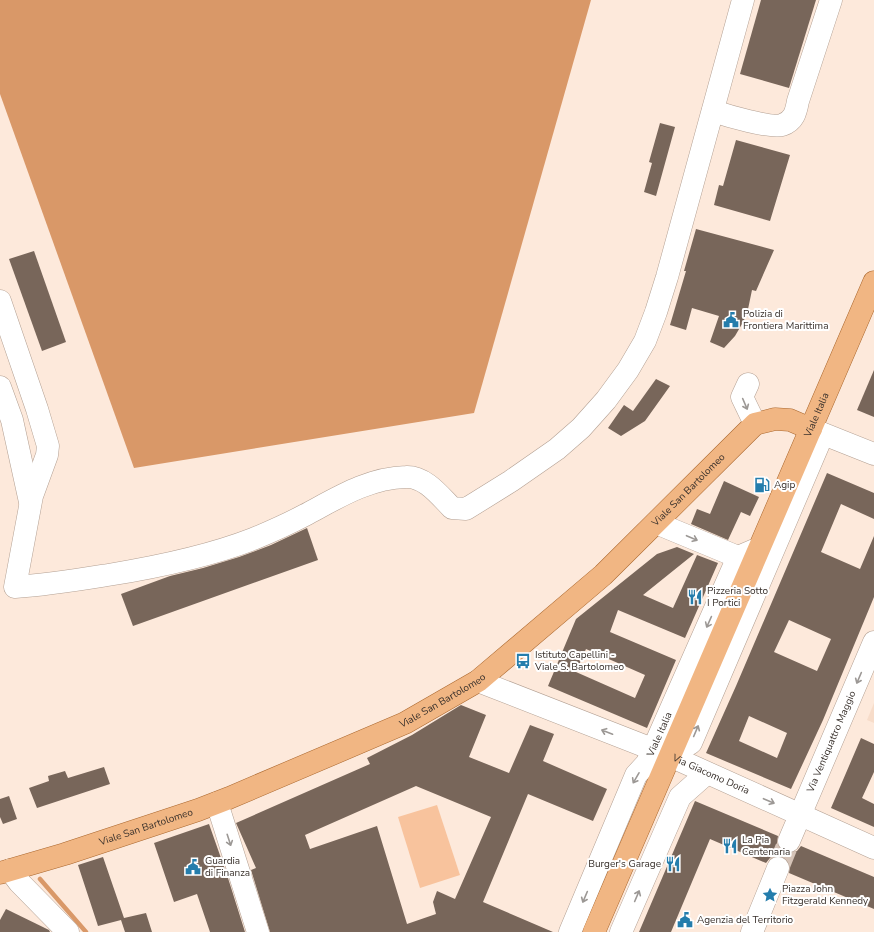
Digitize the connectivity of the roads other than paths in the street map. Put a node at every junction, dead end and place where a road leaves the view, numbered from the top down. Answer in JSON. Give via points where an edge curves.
{"nodes":[{"id":1,"x":743,"y":0,"type":"edge"},
{"id":2,"x":831,"y":0,"type":"edge"},
{"id":3,"x":713,"y":111,"type":"junction"},
{"id":4,"x":874,"y":282,"type":"edge"},
{"id":5,"x":0,"y":302,"type":"edge"},
{"id":6,"x":748,"y":384,"type":"dead end"},
{"id":7,"x":0,"y":387,"type":"edge"},
{"id":8,"x":754,"y":424,"type":"junction"},
{"id":9,"x":817,"y":431,"type":"junction"},
{"id":10,"x":874,"y":454,"type":"edge"},
{"id":11,"x":31,"y":505,"type":"junction"},
{"id":12,"x":656,"y":523,"type":"junction"},
{"id":13,"x":759,"y":548,"type":"junction"},
{"id":14,"x":738,"y":557,"type":"junction"},
{"id":15,"x":874,"y":642,"type":"edge"},
{"id":16,"x":478,"y":681,"type":"junction"},
{"id":17,"x":661,"y":753,"type":"junction"},
{"id":18,"x":706,"y":774,"type":"junction"},
{"id":19,"x":217,"y":803,"type":"junction"},
{"id":20,"x":800,"y":814,"type":"junction"},
{"id":21,"x":789,"y":841,"type":"tunnel mouth"},
{"id":22,"x":874,"y":848,"type":"edge"},
{"id":23,"x":5,"y":872,"type":"edge"},
{"id":24,"x":775,"y":875,"type":"tunnel mouth"},
{"id":25,"x":755,"y":931,"type":"edge"},
{"id":26,"x":68,"y":932,"type":"edge"},
{"id":27,"x":258,"y":932,"type":"edge"},
{"id":28,"x":570,"y":932,"type":"edge"},
{"id":29,"x":594,"y":932,"type":"edge"},
{"id":30,"x":622,"y":932,"type":"edge"}],
"edges":[{"from":1,"to":3,"type":"street"},
{"from":2,"to":3,"type":"street","via":[[796,114],[792,119],[780,126]]},
{"from":3,"to":11,"type":"street","via":[[656,312],[645,341],[628,370],[581,428],[557,449],[466,509],[452,508],[421,480],[407,476],[385,479],[355,489],[303,517],[252,539],[191,559],[46,585],[15,587]]},
{"from":4,"to":9,"type":"main road","name":"Viale Italia"},
{"from":5,"to":11,"type":"street","via":[[48,446]]},
{"from":6,"to":8,"type":"street","one_way":true,"via":[[742,397]]},
{"from":7,"to":11,"type":"street","via":[[12,420]]},
{"from":8,"to":9,"type":"main road","via":[[775,419],[790,420]]},
{"from":8,"to":12,"type":"main road","name":"Viale San Bartolomeo"},
{"from":9,"to":10,"type":"street"},
{"from":9,"to":13,"type":"main road","name":"Viale Italia"},
{"from":17,"to":9,"type":"street","name":"Viale Italia","one_way":true,"via":[[691,743]]},
{"from":12,"to":14,"type":"street","one_way":true},
{"from":12,"to":16,"type":"main road","name":"Viale San Bartolomeo","via":[[603,575]]},
{"from":13,"to":14,"type":"street"},
{"from":13,"to":17,"type":"main road","name":"Viale Italia"},
{"from":14,"to":17,"type":"street","name":"Viale Italia","one_way":true},
{"from":15,"to":20,"type":"street","name":"Via Ventiquattro Maggio","one_way":true},
{"from":17,"to":16,"type":"street","name":"Via Giacomo Doria","one_way":true},
{"from":16,"to":19,"type":"main road","name":"Viale San Bartolomeo","via":[[405,723]]},
{"from":17,"to":18,"type":"street","name":"Via Giacomo Doria"},
{"from":17,"to":28,"type":"street","name":"Viale Italia","one_way":true,"via":[[636,775]]},
{"from":17,"to":29,"type":"main road","name":"Viale Italia"},
{"from":18,"to":20,"type":"street","name":"Via Giacomo Doria","one_way":true},
{"from":30,"to":18,"type":"street","one_way":true,"via":[[680,797]]},
{"from":19,"to":23,"type":"main road","name":"Viale San Bartolomeo"},
{"from":19,"to":27,"type":"street","one_way":true},
{"from":20,"to":21,"type":"street","name":"Via Ventiquattro Maggio"},
{"from":20,"to":22,"type":"street","name":"Via Giacomo Doria"},
{"from":23,"to":26,"type":"street","via":[[19,882]]},
{"from":24,"to":25,"type":"street"}]}
